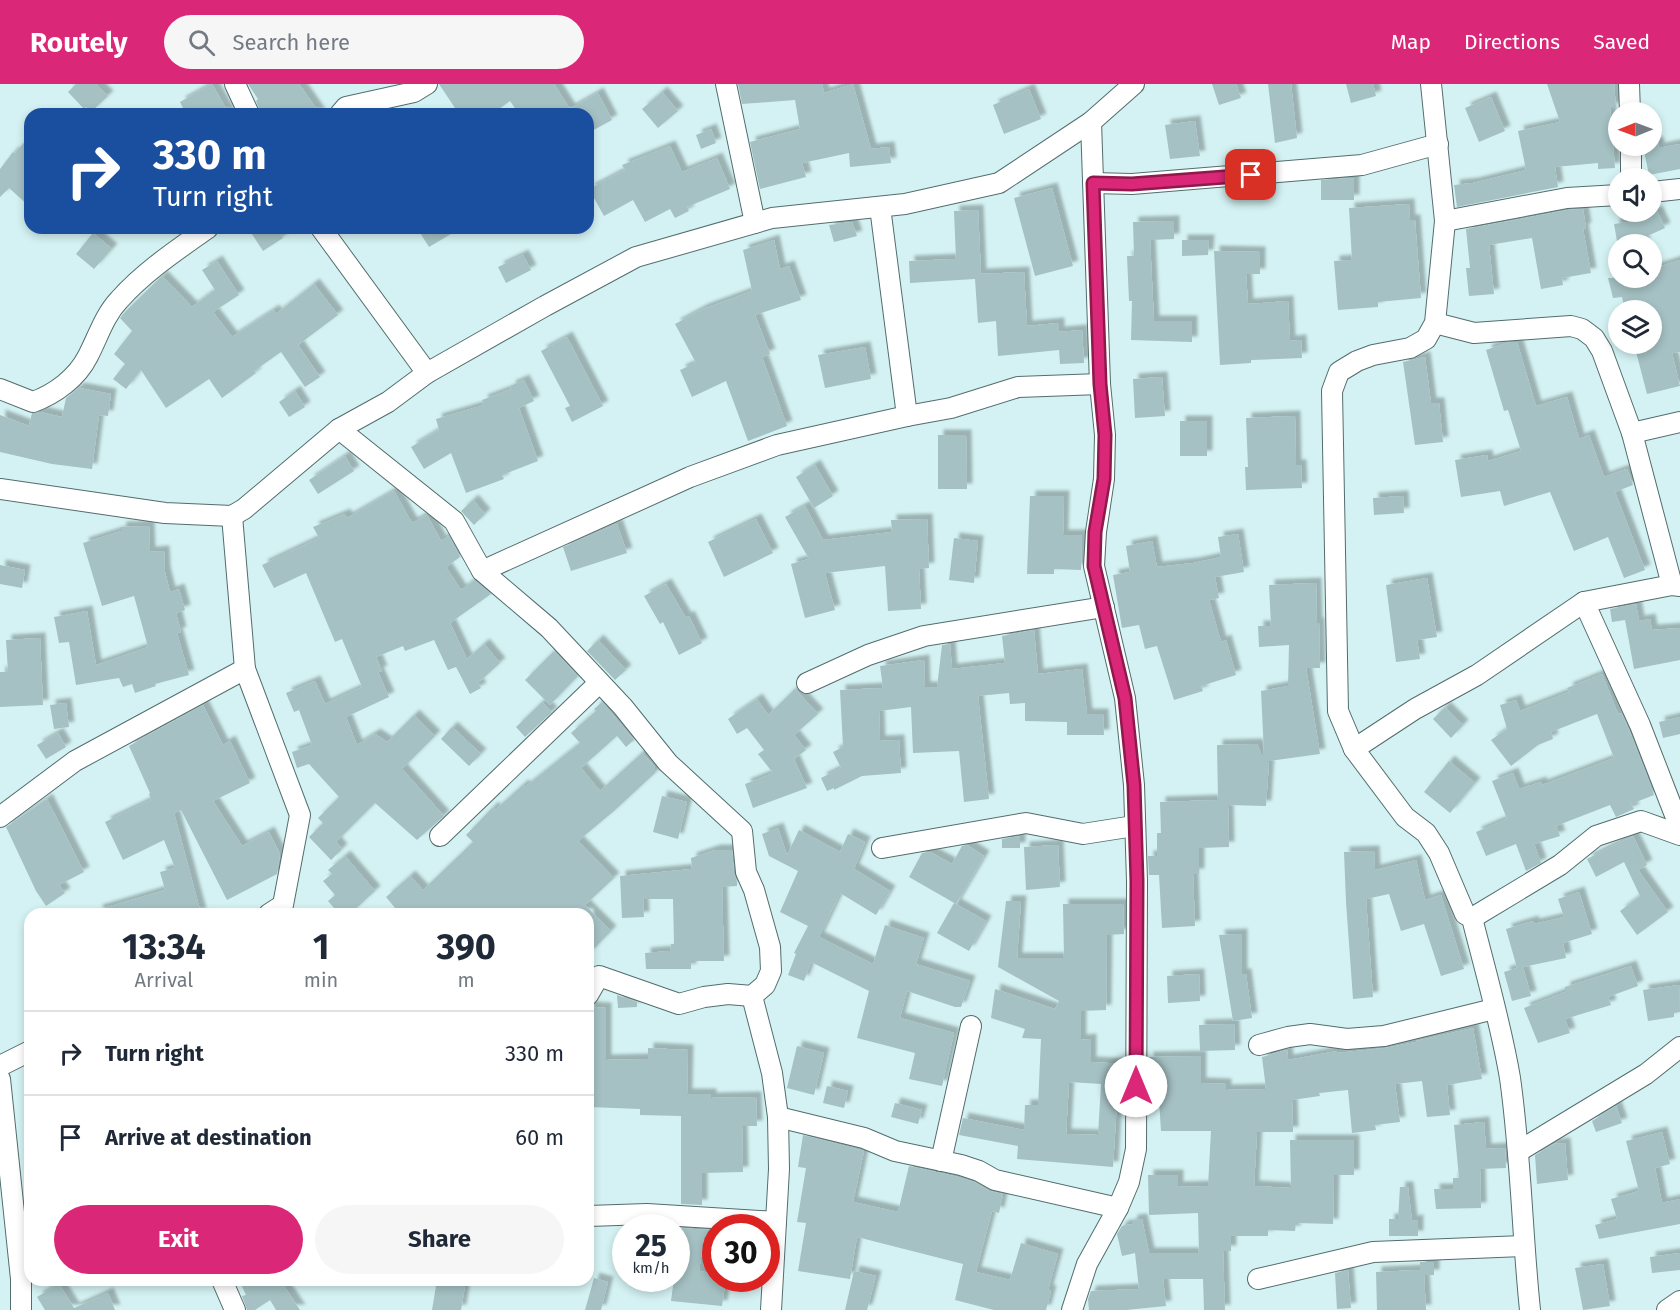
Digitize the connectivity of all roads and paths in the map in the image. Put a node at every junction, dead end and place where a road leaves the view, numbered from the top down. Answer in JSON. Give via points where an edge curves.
{"nodes":[{"id":1,"x":235,"y":84,"type":"edge"},
{"id":2,"x":427,"y":84,"type":"edge"},
{"id":3,"x":726,"y":84,"type":"edge"},
{"id":4,"x":1134,"y":84,"type":"edge"},
{"id":5,"x":1431,"y":84,"type":"edge"},
{"id":6,"x":1629,"y":84,"type":"edge"},
{"id":7,"x":1630,"y":102,"type":"edge"},
{"id":8,"x":246,"y":108,"type":"edge"},
{"id":9,"x":345,"y":108,"type":"edge"},
{"id":10,"x":1091,"y":122,"type":"junction"},
{"id":11,"x":1438,"y":144,"type":"junction"},
{"id":12,"x":1093,"y":183,"type":"junction"},
{"id":13,"x":1680,"y":189,"type":"edge"},
{"id":14,"x":1662,"y":191,"type":"edge"},
{"id":15,"x":1608,"y":196,"type":"edge"},
{"id":16,"x":880,"y":207,"type":"junction"},
{"id":17,"x":1445,"y":221,"type":"junction"},
{"id":18,"x":755,"y":223,"type":"junction"},
{"id":19,"x":199,"y":234,"type":"edge"},
{"id":20,"x":325,"y":234,"type":"edge"},
{"id":21,"x":1435,"y":323,"type":"junction"},
{"id":22,"x":428,"y":373,"type":"junction"},
{"id":23,"x":1100,"y":384,"type":"junction"},
{"id":24,"x":0,"y":389,"type":"edge"},
{"id":25,"x":906,"y":416,"type":"junction"},
{"id":26,"x":1680,"y":422,"type":"edge"},
{"id":27,"x":339,"y":429,"type":"junction"},
{"id":28,"x":1632,"y":433,"type":"junction"},
{"id":29,"x":0,"y":489,"type":"edge"},
{"id":30,"x":232,"y":516,"type":"junction"},
{"id":31,"x":482,"y":571,"type":"junction"},
{"id":32,"x":1676,"y":585,"type":"edge"},
{"id":33,"x":1584,"y":602,"type":"junction"},
{"id":34,"x":1104,"y":607,"type":"junction"},
{"id":35,"x":245,"y":669,"type":"junction"},
{"id":36,"x":599,"y":683,"type":"junction"},
{"id":37,"x":807,"y":683,"type":"dead end"},
{"id":38,"x":1354,"y":749,"type":"junction"},
{"id":39,"x":0,"y":817,"type":"edge"},
{"id":40,"x":1134,"y":825,"type":"junction"},
{"id":41,"x":1680,"y":828,"type":"edge"},
{"id":42,"x":440,"y":836,"type":"dead end"},
{"id":43,"x":1680,"y":836,"type":"edge"},
{"id":44,"x":882,"y":848,"type":"dead end"},
{"id":45,"x":278,"y":908,"type":"edge"},
{"id":46,"x":1472,"y":918,"type":"junction"},
{"id":47,"x":594,"y":985,"type":"edge"},
{"id":48,"x":752,"y":996,"type":"junction"},
{"id":49,"x":1494,"y":1009,"type":"junction"},
{"id":50,"x":971,"y":1026,"type":"dead end"},
{"id":51,"x":1259,"y":1045,"type":"dead end"},
{"id":52,"x":1680,"y":1047,"type":"edge"},
{"id":53,"x":24,"y":1054,"type":"edge"},
{"id":54,"x":0,"y":1066,"type":"edge"},
{"id":55,"x":0,"y":1080,"type":"edge"},
{"id":56,"x":778,"y":1117,"type":"junction"},
{"id":57,"x":1519,"y":1151,"type":"junction"},
{"id":58,"x":941,"y":1161,"type":"junction"},
{"id":59,"x":1119,"y":1208,"type":"junction"},
{"id":60,"x":776,"y":1214,"type":"edge"},
{"id":61,"x":594,"y":1216,"type":"edge"},
{"id":62,"x":702,"y":1217,"type":"edge"},
{"id":63,"x":1523,"y":1246,"type":"junction"},
{"id":64,"x":1258,"y":1279,"type":"dead end"},
{"id":65,"x":225,"y":1286,"type":"edge"},
{"id":66,"x":772,"y":1292,"type":"edge"},
{"id":67,"x":1680,"y":1301,"type":"edge"},
{"id":68,"x":21,"y":1310,"type":"edge"},
{"id":69,"x":235,"y":1310,"type":"edge"},
{"id":70,"x":771,"y":1310,"type":"edge"},
{"id":71,"x":1072,"y":1310,"type":"edge"},
{"id":72,"x":1530,"y":1310,"type":"edge"},
{"id":73,"x":1667,"y":1310,"type":"edge"}],
"edges":[{"from":1,"to":8,"type":"street"},
{"from":2,"to":9,"type":"street","via":[[414,92]]},
{"from":3,"to":18,"type":"street"},
{"from":4,"to":10,"type":"street"},
{"from":5,"to":11,"type":"street"},
{"from":6,"to":7,"type":"street"},
{"from":10,"to":12,"type":"street"},
{"from":10,"to":16,"type":"street","via":[[999,183]]},
{"from":11,"to":12,"type":"street","via":[[1362,165],[1132,184]]},
{"from":11,"to":17,"type":"street"},
{"from":12,"to":23,"type":"street"},
{"from":13,"to":14,"type":"street"},
{"from":15,"to":17,"type":"street","via":[[1567,198]]},
{"from":16,"to":18,"type":"street"},
{"from":16,"to":25,"type":"street"},
{"from":17,"to":21,"type":"street"},
{"from":18,"to":22,"type":"street","via":[[636,257]]},
{"from":19,"to":24,"type":"street","via":[[152,267],[117,301],[87,358],[55,392],[33,402]]},
{"from":20,"to":22,"type":"street"},
{"from":21,"to":28,"type":"street","via":[[1474,333],[1557,326],[1582,329],[1602,351]]},
{"from":21,"to":38,"type":"street","via":[[1426,339],[1410,348],[1357,361],[1339,372],[1332,391],[1338,711]]},
{"from":22,"to":27,"type":"street","via":[[388,402]]},
{"from":23,"to":25,"type":"street","via":[[1018,387],[951,408]]},
{"from":23,"to":34,"type":"street","via":[[1104,479],[1094,566]]},
{"from":25,"to":31,"type":"street","via":[[777,445],[690,477]]},
{"from":26,"to":28,"type":"street"},
{"from":27,"to":30,"type":"street"},
{"from":27,"to":31,"type":"street","via":[[454,521]]},
{"from":28,"to":32,"type":"street"},
{"from":29,"to":30,"type":"street","via":[[165,513]]},
{"from":30,"to":35,"type":"street"},
{"from":31,"to":36,"type":"street","via":[[549,628]]},
{"from":32,"to":33,"type":"street"},
{"from":33,"to":38,"type":"street","via":[[1477,675]]},
{"from":33,"to":41,"type":"street","via":[[1640,725]]},
{"from":34,"to":37,"type":"street","via":[[924,636],[868,655]]},
{"from":34,"to":40,"type":"street","via":[[1125,698]]},
{"from":35,"to":39,"type":"street","via":[[75,761]]},
{"from":35,"to":45,"type":"street","via":[[300,815],[283,905]]},
{"from":36,"to":42,"type":"street"},
{"from":36,"to":48,"type":"street","via":[[668,763],[742,831],[746,872],[770,947],[771,971],[765,985]]},
{"from":38,"to":46,"type":"street","via":[[1405,817],[1426,833],[1440,853],[1465,914]]},
{"from":40,"to":44,"type":"street","via":[[1083,834],[1026,824]]},
{"from":40,"to":59,"type":"street","via":[[1136,1149]]},
{"from":43,"to":46,"type":"street","via":[[1641,821],[1596,836],[1560,865]]},
{"from":46,"to":49,"type":"street"},
{"from":47,"to":48,"type":"street","via":[[599,976],[679,1004],[728,994]]},
{"from":48,"to":56,"type":"street","via":[[772,1073]]},
{"from":49,"to":51,"type":"street","via":[[1384,1036],[1347,1039],[1310,1034]]},
{"from":49,"to":57,"type":"street","via":[[1509,1076]]},
{"from":50,"to":58,"type":"street"},
{"from":52,"to":57,"type":"street","via":[[1646,1074]]},
{"from":53,"to":54,"type":"street"},
{"from":55,"to":68,"type":"street"},
{"from":56,"to":58,"type":"street"},
{"from":56,"to":60,"type":"street"},
{"from":57,"to":63,"type":"street"},
{"from":58,"to":59,"type":"street","via":[[970,1168],[995,1180]]},
{"from":59,"to":71,"type":"street","via":[[1088,1264]]},
{"from":61,"to":62,"type":"street"},
{"from":63,"to":64,"type":"street","via":[[1373,1252]]},
{"from":63,"to":72,"type":"street"},
{"from":65,"to":69,"type":"street"},
{"from":66,"to":70,"type":"street"},
{"from":67,"to":73,"type":"street"}]}
